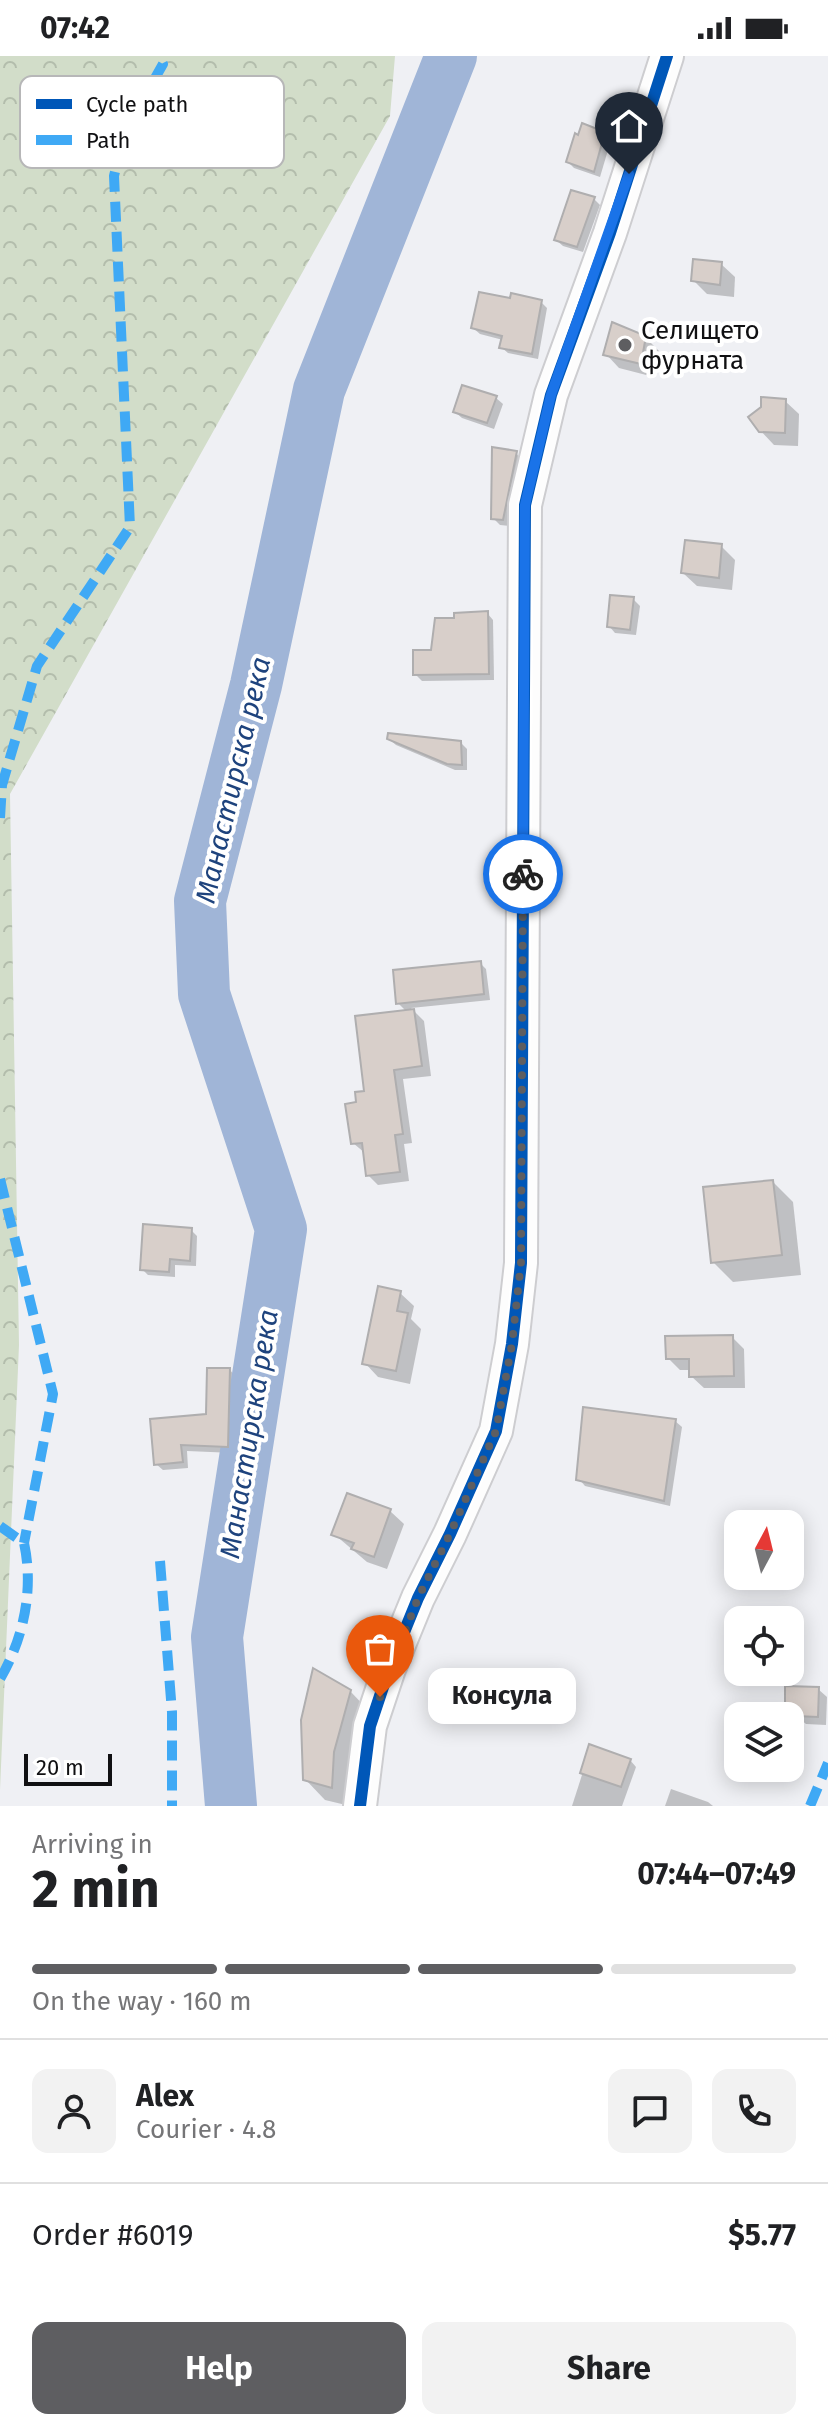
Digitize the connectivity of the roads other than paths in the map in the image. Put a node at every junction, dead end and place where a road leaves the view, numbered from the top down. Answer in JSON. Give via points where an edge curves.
{"nodes":[{"id":1,"x":667,"y":56,"type":"edge"},
{"id":2,"x":360,"y":1806,"type":"edge"}],
"edges":[{"from":1,"to":2,"type":"street","via":[[551,395],[525,505],[521,1263],[512,1344],[496,1431],[418,1598],[370,1726]]}]}
